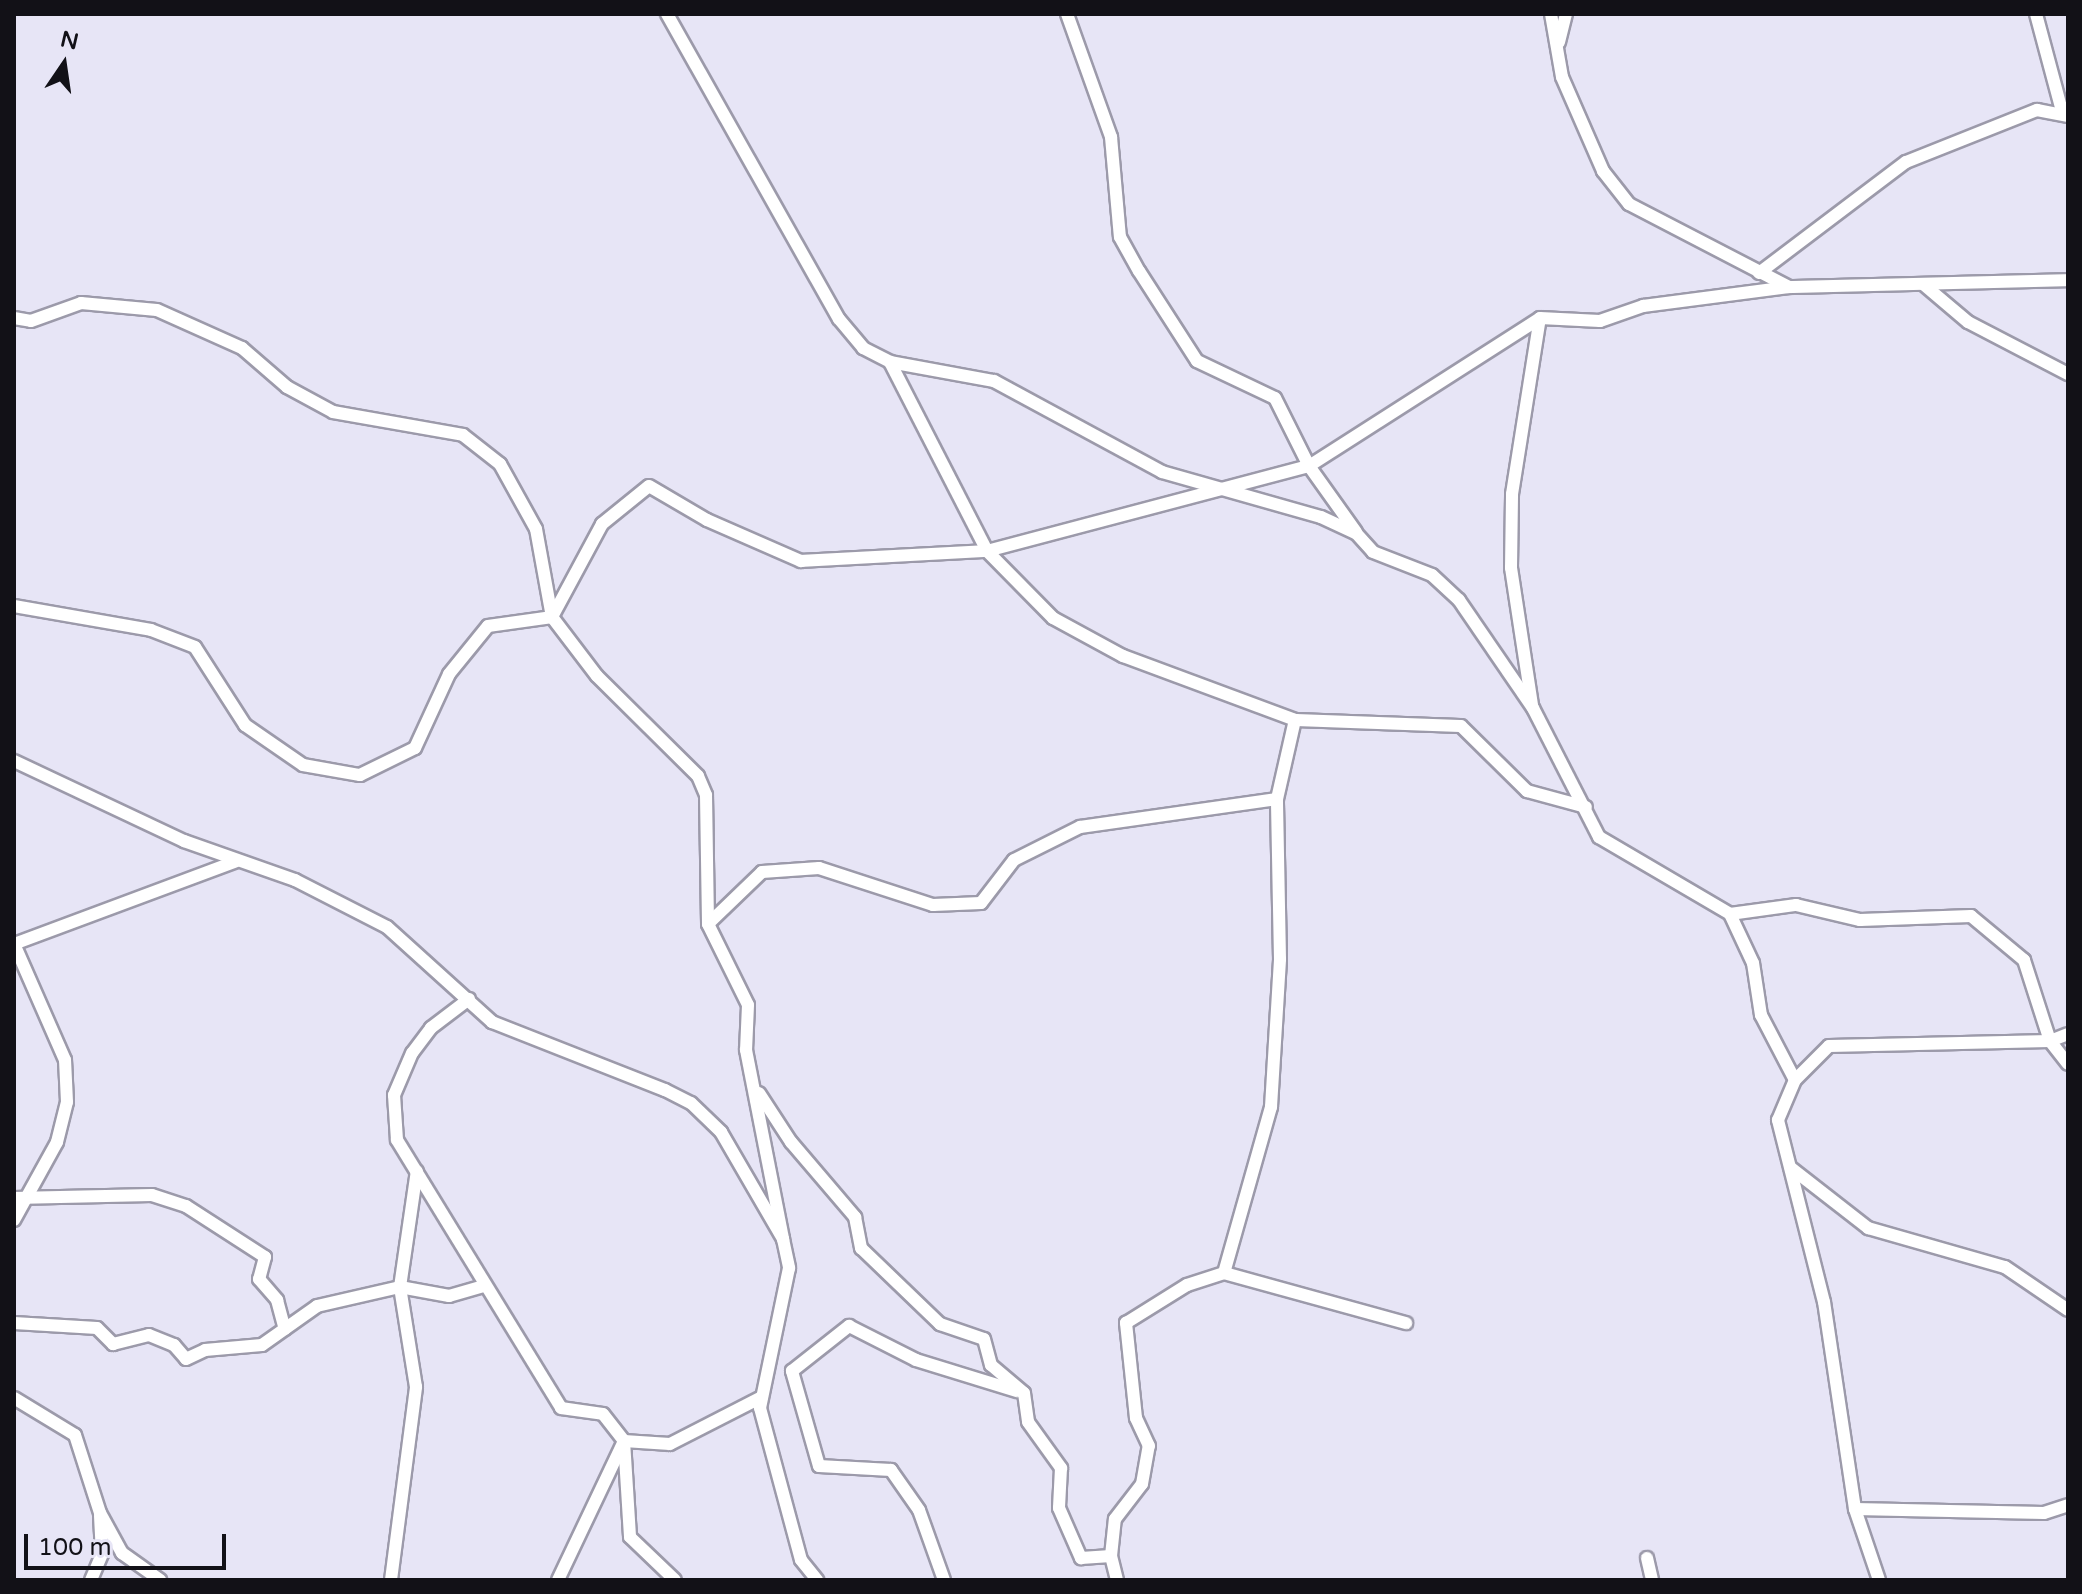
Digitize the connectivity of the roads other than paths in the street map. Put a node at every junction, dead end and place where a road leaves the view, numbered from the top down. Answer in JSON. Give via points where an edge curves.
{"nodes":[{"id":1,"x":667,"y":14,"type":"edge"},
{"id":2,"x":1067,"y":14,"type":"edge"},
{"id":3,"x":1551,"y":14,"type":"edge"},
{"id":4,"x":1566,"y":14,"type":"edge"},
{"id":5,"x":2036,"y":14,"type":"edge"},
{"id":6,"x":1557,"y":49,"type":"junction"},
{"id":7,"x":2066,"y":112,"type":"edge"},
{"id":8,"x":1759,"y":273,"type":"junction"},
{"id":9,"x":2068,"y":280,"type":"edge"},
{"id":10,"x":1923,"y":284,"type":"junction"},
{"id":11,"x":1789,"y":287,"type":"junction"},
{"id":12,"x":14,"y":318,"type":"edge"},
{"id":13,"x":1540,"y":318,"type":"junction"},
{"id":14,"x":890,"y":362,"type":"junction"},
{"id":15,"x":2068,"y":374,"type":"edge"},
{"id":16,"x":1309,"y":466,"type":"junction"},
{"id":17,"x":1230,"y":491,"type":"junction"},
{"id":18,"x":1356,"y":533,"type":"junction"},
{"id":19,"x":987,"y":551,"type":"junction"},
{"id":20,"x":14,"y":606,"type":"edge"},
{"id":21,"x":552,"y":617,"type":"junction"},
{"id":22,"x":1533,"y":708,"type":"junction"},
{"id":23,"x":1295,"y":720,"type":"junction"},
{"id":24,"x":14,"y":761,"type":"edge"},
{"id":25,"x":1277,"y":799,"type":"junction"},
{"id":26,"x":1586,"y":807,"type":"junction"},
{"id":27,"x":235,"y":862,"type":"junction"},
{"id":28,"x":1730,"y":914,"type":"junction"},
{"id":29,"x":708,"y":924,"type":"junction"},
{"id":30,"x":14,"y":944,"type":"edge"},
{"id":31,"x":469,"y":999,"type":"junction"},
{"id":32,"x":2068,"y":1034,"type":"edge"},
{"id":33,"x":2050,"y":1041,"type":"junction"},
{"id":34,"x":2068,"y":1064,"type":"edge"},
{"id":35,"x":1795,"y":1080,"type":"junction"},
{"id":36,"x":756,"y":1088,"type":"junction"},
{"id":37,"x":1791,"y":1168,"type":"junction"},
{"id":38,"x":417,"y":1171,"type":"junction"},
{"id":39,"x":20,"y":1198,"type":"edge"},
{"id":40,"x":14,"y":1220,"type":"edge"},
{"id":41,"x":783,"y":1239,"type":"junction"},
{"id":42,"x":1224,"y":1273,"type":"junction"},
{"id":43,"x":485,"y":1286,"type":"junction"},
{"id":44,"x":400,"y":1287,"type":"junction"},
{"id":45,"x":2068,"y":1310,"type":"edge"},
{"id":46,"x":14,"y":1323,"type":"edge"},
{"id":47,"x":1406,"y":1323,"type":"dead end"},
{"id":48,"x":285,"y":1329,"type":"junction"},
{"id":49,"x":1024,"y":1393,"type":"junction"},
{"id":50,"x":762,"y":1397,"type":"junction"},
{"id":51,"x":14,"y":1398,"type":"edge"},
{"id":52,"x":624,"y":1441,"type":"junction"},
{"id":53,"x":2068,"y":1505,"type":"edge"},
{"id":54,"x":1855,"y":1509,"type":"junction"},
{"id":55,"x":100,"y":1513,"type":"junction"},
{"id":56,"x":1111,"y":1556,"type":"junction"},
{"id":57,"x":1647,"y":1558,"type":"dead end"},
{"id":58,"x":91,"y":1580,"type":"edge"},
{"id":59,"x":160,"y":1580,"type":"edge"},
{"id":60,"x":391,"y":1580,"type":"edge"},
{"id":61,"x":558,"y":1580,"type":"edge"},
{"id":62,"x":675,"y":1580,"type":"edge"},
{"id":63,"x":817,"y":1580,"type":"edge"},
{"id":64,"x":944,"y":1580,"type":"edge"},
{"id":65,"x":1117,"y":1580,"type":"edge"},
{"id":66,"x":1652,"y":1580,"type":"edge"},
{"id":67,"x":1879,"y":1580,"type":"edge"}],
"edges":[{"from":1,"to":14,"type":"street","via":[[839,319],[863,348]]},
{"from":2,"to":16,"type":"street","via":[[1111,137],[1120,237],[1197,361],[1275,398]]},
{"from":3,"to":6,"type":"street"},
{"from":4,"to":6,"type":"street"},
{"from":5,"to":7,"type":"street"},
{"from":6,"to":8,"type":"street","via":[[1562,77],[1603,171],[1629,204]]},
{"from":7,"to":8,"type":"street","via":[[2037,110],[1906,162]]},
{"from":8,"to":11,"type":"street"},
{"from":9,"to":10,"type":"street"},
{"from":10,"to":11,"type":"street"},
{"from":10,"to":15,"type":"street","via":[[1968,322]]},
{"from":11,"to":13,"type":"street","via":[[1643,306],[1600,321]]},
{"from":12,"to":21,"type":"street","via":[[31,321],[81,303],[157,310],[242,348],[287,387],[333,412],[463,435],[500,464],[536,529]]},
{"from":13,"to":16,"type":"street"},
{"from":13,"to":22,"type":"street","via":[[1512,494],[1511,568]]},
{"from":14,"to":17,"type":"street","via":[[994,381],[1162,472]]},
{"from":14,"to":19,"type":"street"},
{"from":16,"to":17,"type":"street"},
{"from":16,"to":18,"type":"street"},
{"from":17,"to":18,"type":"street"},
{"from":17,"to":19,"type":"street"},
{"from":18,"to":22,"type":"street","via":[[1373,552],[1432,575],[1459,600]]},
{"from":19,"to":21,"type":"street","via":[[801,561],[707,520],[649,486],[602,524]]},
{"from":19,"to":23,"type":"street","via":[[1053,618],[1123,656]]},
{"from":20,"to":21,"type":"street","via":[[151,630],[195,647],[245,725],[303,765],[360,775],[415,748],[449,674],[488,626]]},
{"from":21,"to":29,"type":"street","via":[[597,676],[698,776],[706,795]]},
{"from":22,"to":26,"type":"street"},
{"from":23,"to":25,"type":"street"},
{"from":23,"to":26,"type":"street","via":[[1461,726],[1527,791]]},
{"from":24,"to":27,"type":"street"},
{"from":25,"to":29,"type":"street","via":[[1080,827],[1014,860],[981,903],[933,905],[819,868],[762,872]]},
{"from":25,"to":42,"type":"street","via":[[1280,959],[1271,1107]]},
{"from":26,"to":28,"type":"street","via":[[1599,837]]},
{"from":27,"to":30,"type":"street"},
{"from":27,"to":31,"type":"street","via":[[295,880],[387,927]]},
{"from":28,"to":33,"type":"street","via":[[1796,905],[1860,920],[1971,916],[2024,960]]},
{"from":28,"to":35,"type":"street","via":[[1753,963],[1761,1015]]},
{"from":29,"to":36,"type":"street","via":[[748,1005],[746,1050]]},
{"from":30,"to":39,"type":"street","via":[[65,1060],[66,1088],[57,1142]]},
{"from":31,"to":38,"type":"street","via":[[431,1028],[394,1095],[397,1140]]},
{"from":31,"to":41,"type":"street","via":[[492,1022],[521,1037],[691,1103],[721,1132]]},
{"from":32,"to":33,"type":"street"},
{"from":33,"to":34,"type":"street"},
{"from":33,"to":35,"type":"street","via":[[1829,1046]]},
{"from":35,"to":37,"type":"street","via":[[1778,1120]]},
{"from":36,"to":41,"type":"street"},
{"from":36,"to":49,"type":"street","via":[[791,1142],[855,1217],[861,1248],[940,1324],[984,1339],[991,1365]]},
{"from":37,"to":45,"type":"street","via":[[1868,1228],[2005,1267]]},
{"from":37,"to":54,"type":"street","via":[[1824,1302]]},
{"from":38,"to":43,"type":"street"},
{"from":38,"to":44,"type":"street"},
{"from":39,"to":40,"type":"street"},
{"from":39,"to":48,"type":"street","via":[[152,1195],[186,1206],[265,1257],[259,1279],[277,1300]]},
{"from":41,"to":50,"type":"street","via":[[789,1268]]},
{"from":42,"to":47,"type":"street"},
{"from":42,"to":56,"type":"street","via":[[1187,1285],[1126,1323],[1136,1418],[1149,1446],[1142,1484],[1115,1519]]},
{"from":43,"to":44,"type":"street","via":[[449,1296]]},
{"from":43,"to":52,"type":"street","via":[[561,1408],[603,1414]]},
{"from":44,"to":48,"type":"street","via":[[317,1306]]},
{"from":44,"to":60,"type":"street","via":[[416,1387]]},
{"from":46,"to":48,"type":"street","via":[[97,1328],[113,1344],[149,1335],[174,1345],[186,1359],[205,1350],[262,1345]]},
{"from":49,"to":56,"type":"street","via":[[1028,1422],[1061,1468],[1059,1508],[1081,1558]]},
{"from":49,"to":64,"type":"street","via":[[916,1360],[849,1326],[792,1371],[819,1466],[891,1470],[919,1510]]},
{"from":50,"to":52,"type":"street","via":[[670,1444]]},
{"from":50,"to":63,"type":"street","via":[[801,1560]]},
{"from":51,"to":55,"type":"street","via":[[75,1435]]},
{"from":52,"to":61,"type":"street"},
{"from":52,"to":62,"type":"street","via":[[630,1537]]},
{"from":53,"to":54,"type":"street","via":[[2044,1513]]},
{"from":54,"to":67,"type":"street"},
{"from":55,"to":58,"type":"street","via":[[102,1554]]},
{"from":55,"to":59,"type":"street","via":[[122,1553]]},
{"from":56,"to":65,"type":"street"},
{"from":57,"to":66,"type":"street"}]}
